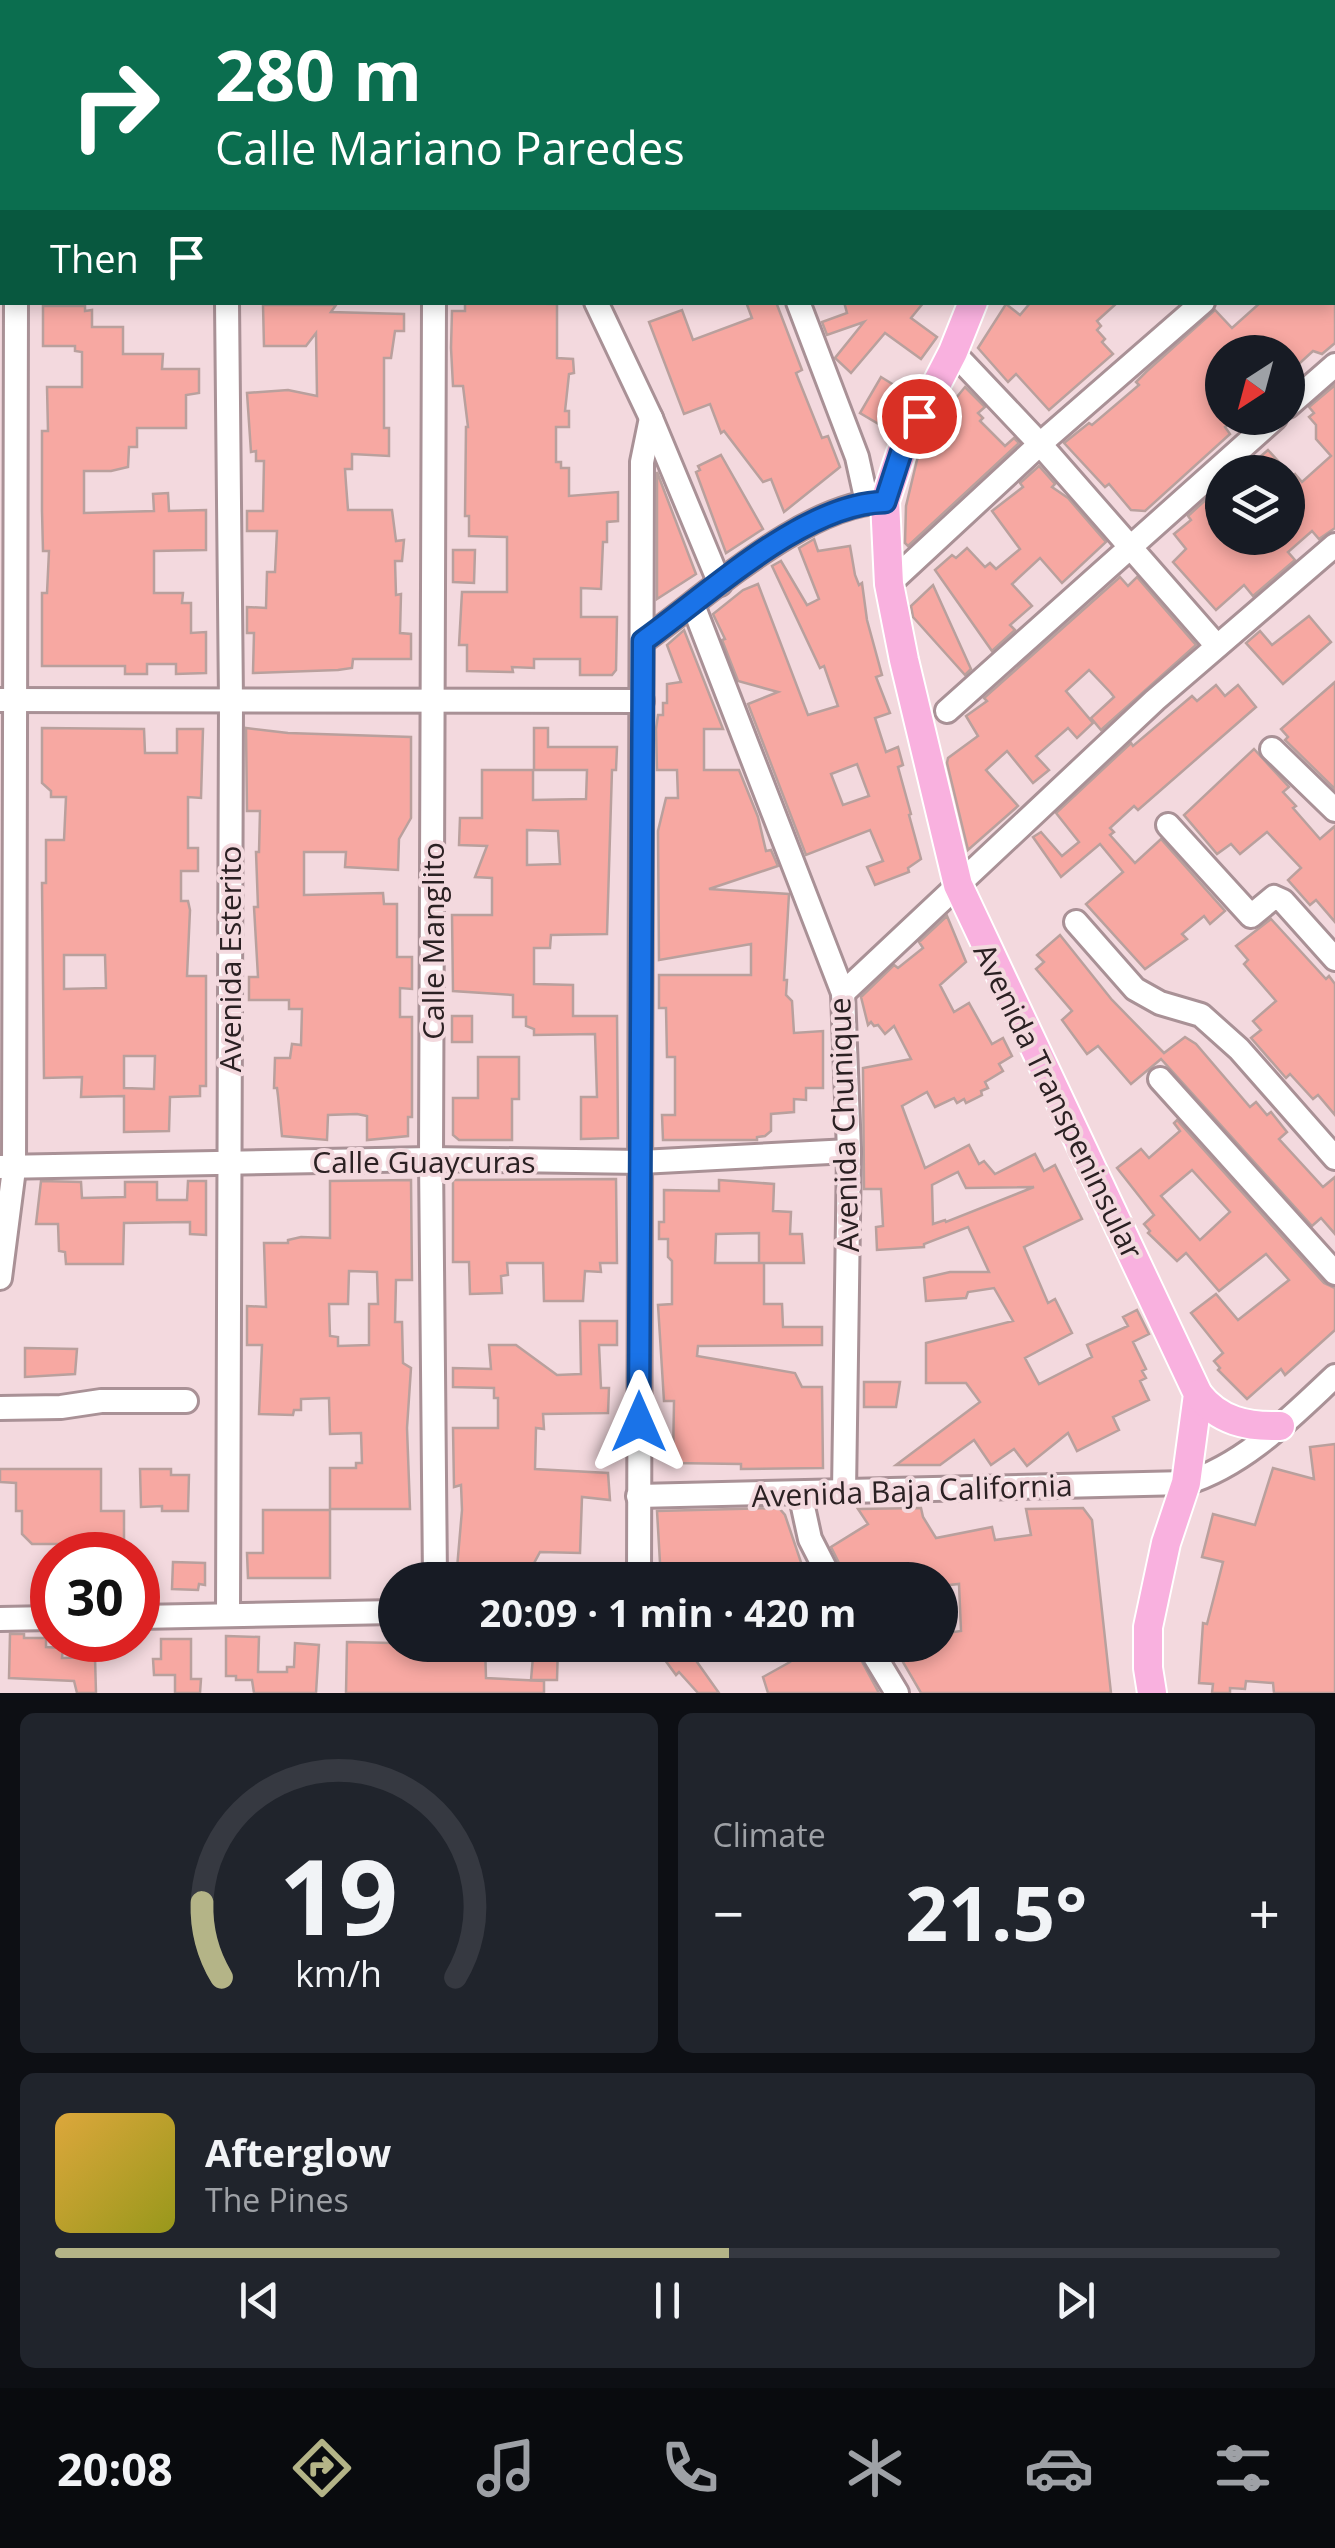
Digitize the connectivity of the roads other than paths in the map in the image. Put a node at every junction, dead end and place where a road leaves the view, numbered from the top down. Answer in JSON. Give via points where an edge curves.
{"nodes":[{"id":1,"x":16,"y":305,"type":"edge"},
{"id":2,"x":227,"y":305,"type":"edge"},
{"id":3,"x":434,"y":305,"type":"edge"},
{"id":4,"x":597,"y":305,"type":"edge"},
{"id":5,"x":799,"y":305,"type":"edge"},
{"id":6,"x":971,"y":305,"type":"edge"},
{"id":7,"x":1200,"y":305,"type":"edge"},
{"id":8,"x":953,"y":352,"type":"junction"},
{"id":9,"x":1335,"y":366,"type":"edge"},
{"id":10,"x":1305,"y":392,"type":"edge"},
{"id":11,"x":651,"y":418,"type":"junction"},
{"id":12,"x":1256,"y":435,"type":"edge"},
{"id":13,"x":1040,"y":444,"type":"junction"},
{"id":14,"x":8,"y":502,"type":"edge"},
{"id":15,"x":876,"y":502,"type":"junction"},
{"id":16,"x":1335,"y":545,"type":"edge"},
{"id":17,"x":1132,"y":549,"type":"junction"},
{"id":18,"x":720,"y":584,"type":"junction"},
{"id":19,"x":889,"y":584,"type":"junction"},
{"id":20,"x":693,"y":606,"type":"junction"},
{"id":21,"x":643,"y":641,"type":"junction"},
{"id":22,"x":1217,"y":646,"type":"junction"},
{"id":23,"x":434,"y":698,"type":"junction"},
{"id":24,"x":8,"y":700,"type":"edge"},
{"id":25,"x":230,"y":701,"type":"junction"},
{"id":26,"x":642,"y":701,"type":"junction"},
{"id":27,"x":947,"y":712,"type":"dead end"},
{"id":28,"x":1272,"y":749,"type":"dead end"},
{"id":29,"x":1335,"y":810,"type":"edge"},
{"id":30,"x":1168,"y":825,"type":"dead end"},
{"id":31,"x":958,"y":886,"type":"junction"},
{"id":32,"x":1076,"y":922,"type":"dead end"},
{"id":33,"x":1335,"y":958,"type":"edge"},
{"id":34,"x":843,"y":992,"type":"junction"},
{"id":35,"x":1160,"y":1079,"type":"dead end"},
{"id":36,"x":849,"y":1152,"type":"junction"},
{"id":37,"x":1335,"y":1158,"type":"edge"},
{"id":38,"x":431,"y":1159,"type":"junction"},
{"id":39,"x":641,"y":1162,"type":"junction"},
{"id":40,"x":227,"y":1164,"type":"junction"},
{"id":41,"x":7,"y":1168,"type":"edge"},
{"id":42,"x":1335,"y":1274,"type":"edge"},
{"id":43,"x":0,"y":1278,"type":"edge"},
{"id":44,"x":1332,"y":1385,"type":"edge"},
{"id":45,"x":1198,"y":1394,"type":"junction"},
{"id":46,"x":186,"y":1401,"type":"dead end"},
{"id":47,"x":0,"y":1408,"type":"edge"},
{"id":48,"x":1280,"y":1426,"type":"junction"},
{"id":49,"x":1186,"y":1483,"type":"junction"},
{"id":50,"x":844,"y":1492,"type":"junction"},
{"id":51,"x":800,"y":1493,"type":"junction"},
{"id":52,"x":638,"y":1496,"type":"junction"},
{"id":53,"x":435,"y":1562,"type":"edge"},
{"id":54,"x":639,"y":1562,"type":"edge"},
{"id":55,"x":822,"y":1562,"type":"edge"},
{"id":56,"x":378,"y":1612,"type":"edge"},
{"id":57,"x":228,"y":1615,"type":"junction"},
{"id":58,"x":160,"y":1616,"type":"edge"},
{"id":59,"x":0,"y":1618,"type":"edge"},
{"id":60,"x":30,"y":1618,"type":"edge"},
{"id":61,"x":878,"y":1662,"type":"edge"},
{"id":62,"x":897,"y":1693,"type":"edge"},
{"id":63,"x":1152,"y":1693,"type":"edge"}],
"edges":[{"from":1,"to":14,"type":"street"},
{"from":2,"to":25,"type":"street","name":"Avenida Esterito"},
{"from":3,"to":23,"type":"street","name":"Calle Manglito"},
{"from":4,"to":11,"type":"street"},
{"from":5,"to":15,"type":"street"},
{"from":6,"to":8,"type":"main road"},
{"from":7,"to":13,"type":"street"},
{"from":8,"to":13,"type":"street"},
{"from":8,"to":15,"type":"main road"},
{"from":9,"to":10,"type":"street"},
{"from":11,"to":18,"type":"street"},
{"from":11,"to":21,"type":"street","via":[[642,462]]},
{"from":12,"to":17,"type":"street"},
{"from":13,"to":17,"type":"street"},
{"from":13,"to":19,"type":"street"},
{"from":14,"to":24,"type":"street"},
{"from":15,"to":18,"type":"street","via":[[833,511],[800,528]]},
{"from":15,"to":19,"type":"main road","name":"Avenida Transpeninsular"},
{"from":16,"to":22,"type":"street"},
{"from":17,"to":22,"type":"street"},
{"from":17,"to":27,"type":"street"},
{"from":18,"to":20,"type":"street"},
{"from":19,"to":31,"type":"main road","name":"Avenida Transpeninsular"},
{"from":20,"to":21,"type":"street"},
{"from":20,"to":34,"type":"street","name":"Avenida Chunique"},
{"from":21,"to":26,"type":"street"},
{"from":22,"to":31,"type":"street"},
{"from":23,"to":25,"type":"street"},
{"from":23,"to":26,"type":"street"},
{"from":23,"to":38,"type":"street","name":"Calle Manglito"},
{"from":24,"to":25,"type":"street"},
{"from":24,"to":41,"type":"street"},
{"from":25,"to":40,"type":"street","name":"Avenida Esterito"},
{"from":26,"to":39,"type":"street"},
{"from":28,"to":29,"type":"street"},
{"from":30,"to":33,"type":"street","via":[[1251,916],[1274,897],[1283,901]]},
{"from":31,"to":34,"type":"street"},
{"from":31,"to":45,"type":"main road","name":"Avenida Transpeninsular"},
{"from":32,"to":37,"type":"street","via":[[1135,990],[1202,1015]]},
{"from":34,"to":36,"type":"street","name":"Avenida Chunique"},
{"from":35,"to":42,"type":"street"},
{"from":36,"to":39,"type":"street","name":"Calle Guaycuras"},
{"from":36,"to":50,"type":"street","name":"Avenida Chunique"},
{"from":38,"to":39,"type":"street","name":"Calle Guaycuras"},
{"from":38,"to":40,"type":"street","name":"Calle Guaycuras"},
{"from":38,"to":53,"type":"street","name":"Calle Manglito"},
{"from":39,"to":52,"type":"street"},
{"from":40,"to":41,"type":"street","name":"Calle Guaycuras"},
{"from":40,"to":57,"type":"street","name":"Avenida Esterito"},
{"from":41,"to":43,"type":"street"},
{"from":44,"to":48,"type":"street"},
{"from":45,"to":48,"type":"main road","via":[[1210,1410],[1233,1420]]},
{"from":45,"to":49,"type":"main road"},
{"from":46,"to":47,"type":"street"},
{"from":48,"to":49,"type":"street","via":[[1244,1454]]},
{"from":49,"to":50,"type":"street","name":"Avenida Baja California"},
{"from":49,"to":63,"type":"main road","via":[[1148,1627]]},
{"from":50,"to":51,"type":"street","name":"Avenida Baja California"},
{"from":51,"to":52,"type":"street","name":"Avenida Baja California"},
{"from":51,"to":55,"type":"street"},
{"from":52,"to":54,"type":"street"},
{"from":56,"to":57,"type":"street"},
{"from":57,"to":58,"type":"street"},
{"from":59,"to":60,"type":"street"},
{"from":61,"to":62,"type":"street"}]}
